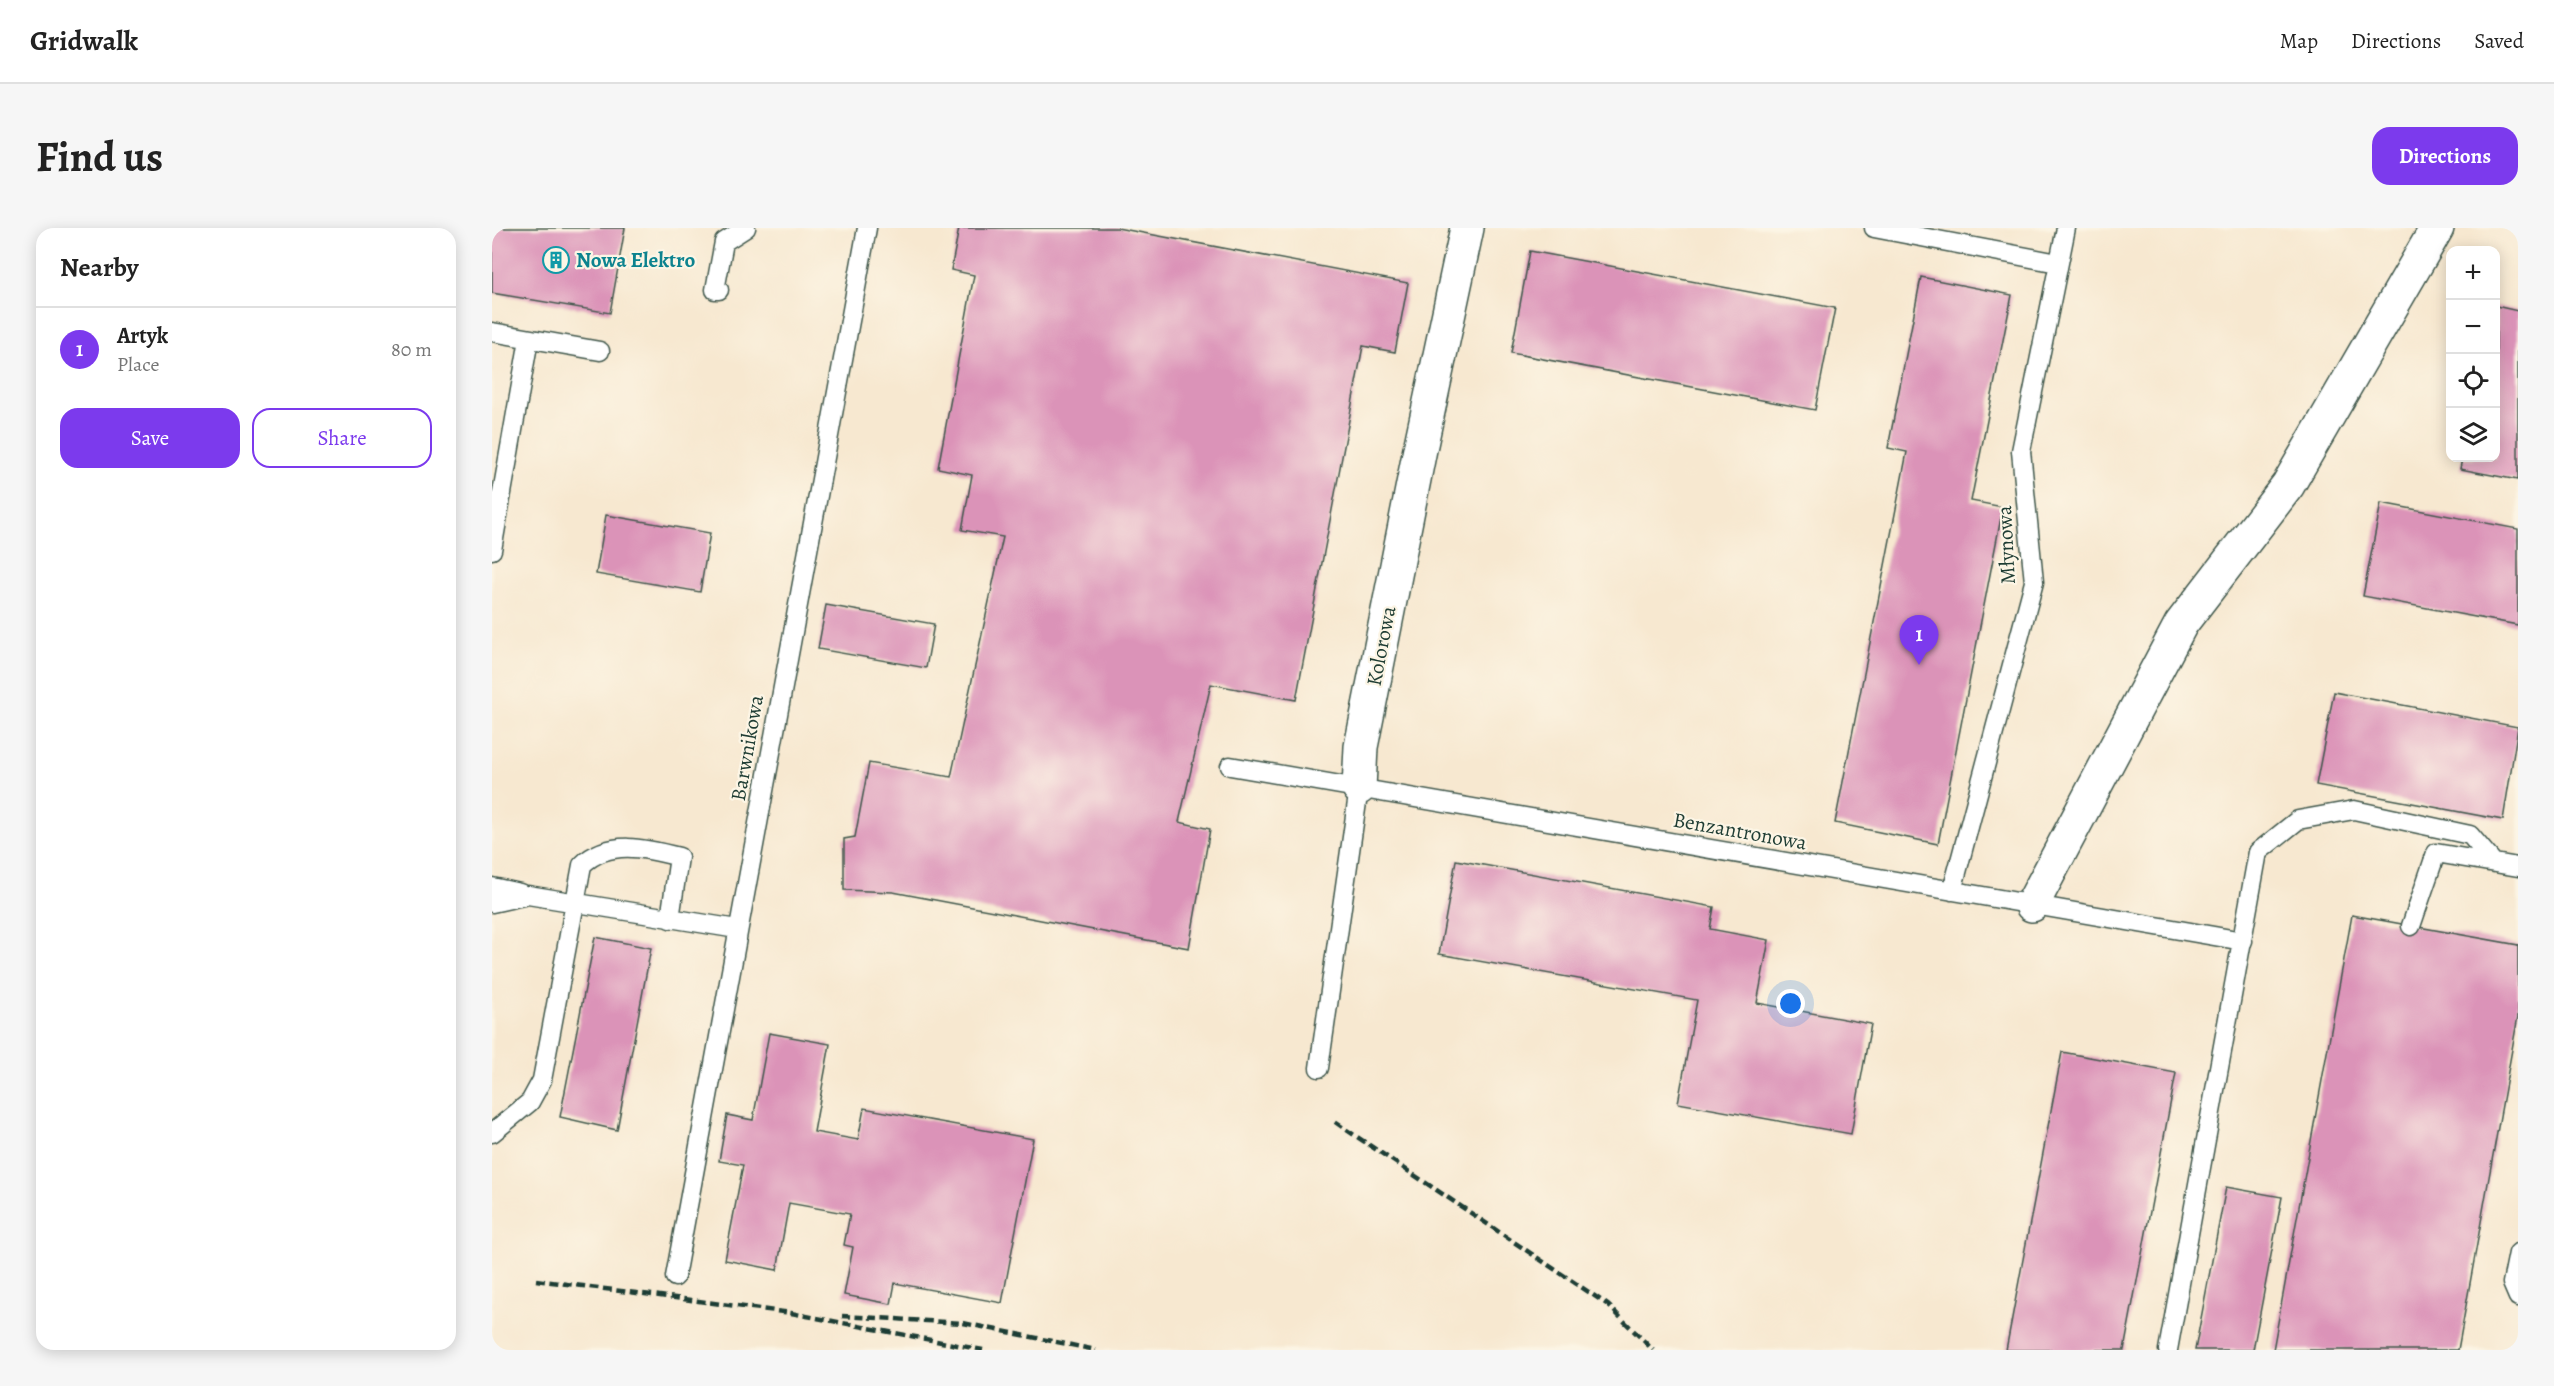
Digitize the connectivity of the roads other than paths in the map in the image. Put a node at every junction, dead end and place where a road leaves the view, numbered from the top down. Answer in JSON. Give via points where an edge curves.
{"nodes":[{"id":1,"x":746,"y":228,"type":"edge"},
{"id":2,"x":867,"y":228,"type":"edge"},
{"id":3,"x":1467,"y":228,"type":"edge"},
{"id":4,"x":1874,"y":228,"type":"edge"},
{"id":5,"x":2066,"y":228,"type":"edge"},
{"id":6,"x":2437,"y":228,"type":"edge"},
{"id":7,"x":2058,"y":264,"type":"junction"},
{"id":8,"x":719,"y":290,"type":"dead end"},
{"id":9,"x":492,"y":332,"type":"edge"},
{"id":10,"x":528,"y":339,"type":"junction"},
{"id":11,"x":600,"y":351,"type":"dead end"},
{"id":12,"x":492,"y":550,"type":"edge"},
{"id":13,"x":1230,"y":766,"type":"dead end"},
{"id":14,"x":1359,"y":788,"type":"junction"},
{"id":15,"x":2493,"y":862,"type":"junction"},
{"id":16,"x":2518,"y":867,"type":"edge"},
{"id":17,"x":492,"y":887,"type":"edge"},
{"id":18,"x":1952,"y":891,"type":"junction"},
{"id":19,"x":528,"y":895,"type":"junction"},
{"id":20,"x":492,"y":903,"type":"edge"},
{"id":21,"x":573,"y":903,"type":"junction"},
{"id":22,"x":2032,"y":904,"type":"junction"},
{"id":23,"x":670,"y":919,"type":"junction"},
{"id":24,"x":2411,"y":926,"type":"dead end"},
{"id":25,"x":737,"y":929,"type":"junction"},
{"id":26,"x":2242,"y":941,"type":"junction"},
{"id":27,"x":1319,"y":1068,"type":"dead end"},
{"id":28,"x":492,"y":1133,"type":"edge"},
{"id":29,"x":2518,"y":1253,"type":"edge"},
{"id":30,"x":675,"y":1277,"type":"dead end"},
{"id":31,"x":2518,"y":1297,"type":"edge"},
{"id":32,"x":2168,"y":1350,"type":"edge"}],
"edges":[{"from":1,"to":8,"type":"lane","via":[[724,242],[715,290]]},
{"from":2,"to":25,"type":"lane","name":"Barwnikowa"},
{"from":3,"to":14,"type":"street","name":"Kolorowa","via":[[1361,747]]},
{"from":4,"to":7,"type":"lane"},
{"from":5,"to":7,"type":"lane","name":"Młynowa"},
{"from":6,"to":22,"type":"street","via":[[2288,485],[2181,624]]},
{"from":7,"to":18,"type":"lane","name":"Młynowa","via":[[2021,451],[2034,582]]},
{"from":9,"to":10,"type":"lane"},
{"from":10,"to":11,"type":"lane"},
{"from":10,"to":12,"type":"lane"},
{"from":13,"to":14,"type":"lane","name":"Benzantronowa"},
{"from":14,"to":18,"type":"lane","name":"Benzantronowa"},
{"from":14,"to":27,"type":"lane","name":"Kolorowa"},
{"from":15,"to":16,"type":"lane"},
{"from":15,"to":24,"type":"lane","via":[[2436,853]]},
{"from":15,"to":26,"type":"lane","via":[[2470,835],[2354,810],[2298,820],[2258,852]]},
{"from":17,"to":19,"type":"lane"},
{"from":18,"to":22,"type":"lane","name":"Benzantronowa"},
{"from":19,"to":20,"type":"lane"},
{"from":19,"to":21,"type":"lane"},
{"from":21,"to":23,"type":"lane"},
{"from":21,"to":23,"type":"lane","via":[[582,865],[594,853],[639,848],[679,857]]},
{"from":21,"to":28,"type":"lane","via":[[542,1080],[530,1102]]},
{"from":22,"to":26,"type":"lane","name":"Benzantronowa"},
{"from":23,"to":25,"type":"lane"},
{"from":25,"to":30,"type":"lane","name":"Barwnikowa"},
{"from":26,"to":32,"type":"lane"},
{"from":29,"to":31,"type":"lane","via":[[2512,1283]]}]}
